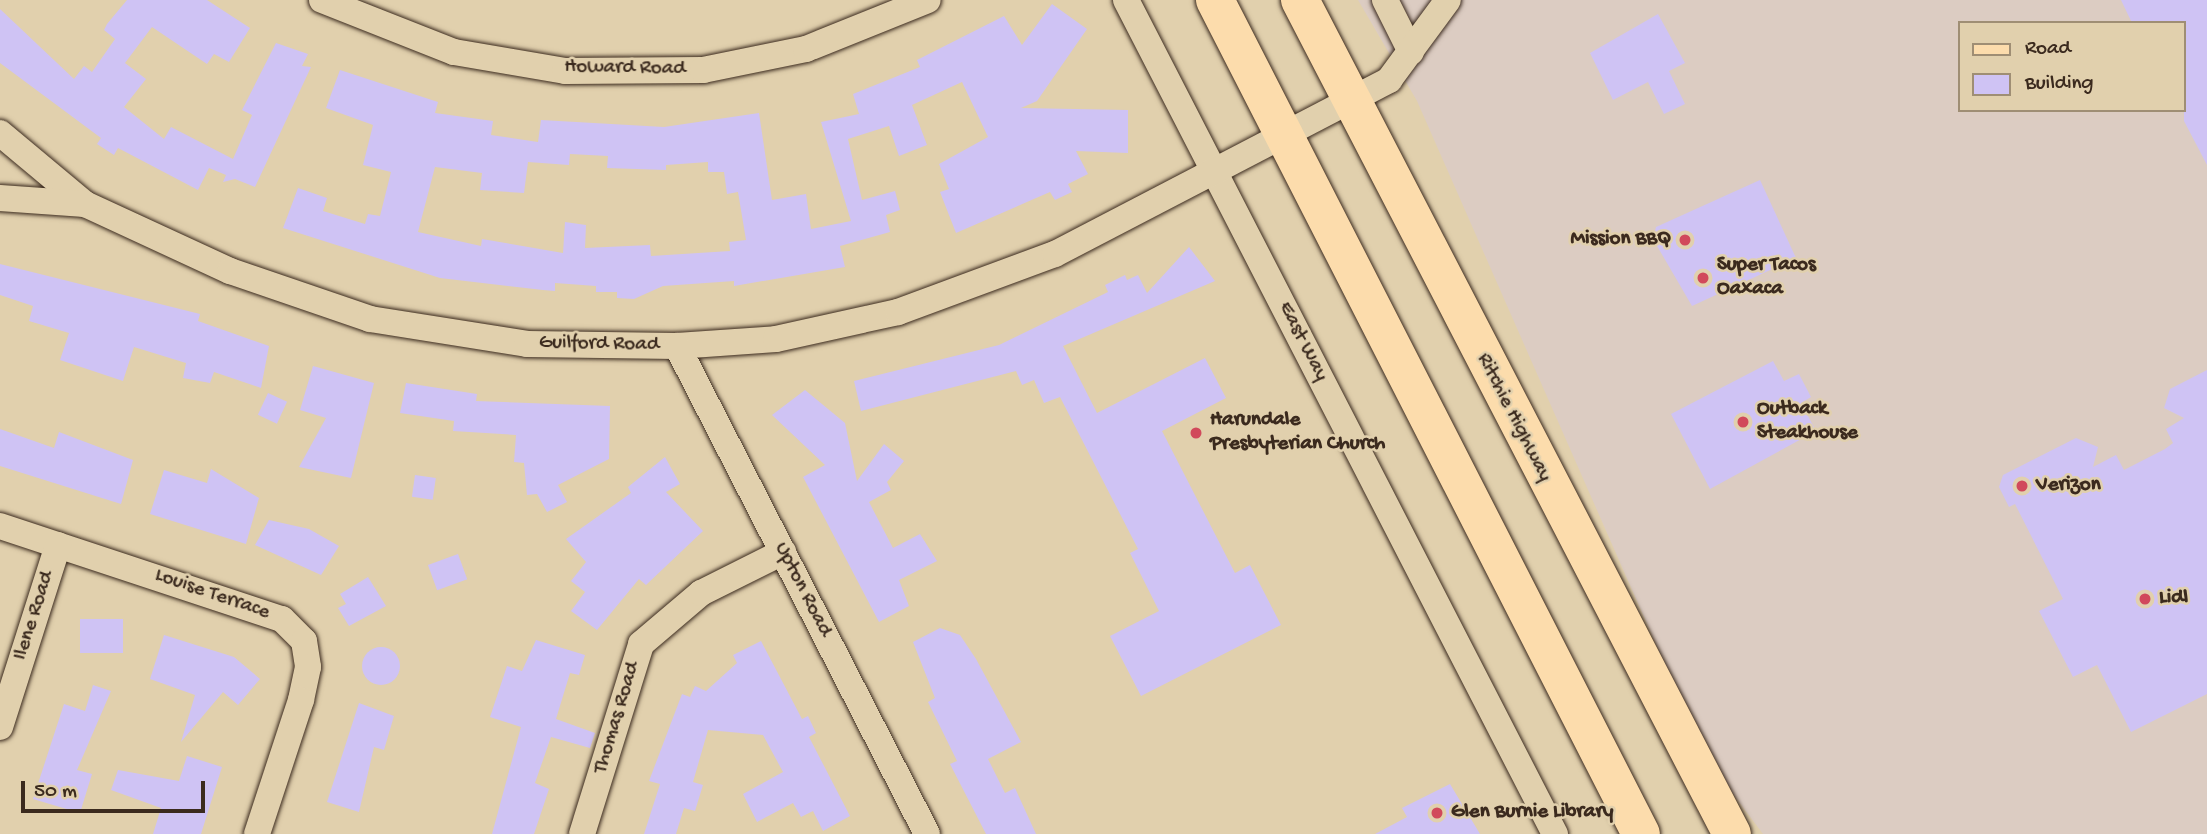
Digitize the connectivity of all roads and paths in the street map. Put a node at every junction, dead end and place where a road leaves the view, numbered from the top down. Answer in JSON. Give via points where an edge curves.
{"nodes":[{"id":1,"x":322,"y":0,"type":"edge"},
{"id":2,"x":928,"y":0,"type":"edge"},
{"id":3,"x":1126,"y":0,"type":"edge"},
{"id":4,"x":1215,"y":0,"type":"edge"},
{"id":5,"x":1300,"y":0,"type":"edge"},
{"id":6,"x":1385,"y":0,"type":"edge"},
{"id":7,"x":1448,"y":0,"type":"edge"},
{"id":8,"x":1411,"y":52,"type":"junction"},
{"id":9,"x":1350,"y":100,"type":"junction"},
{"id":10,"x":0,"y":133,"type":"edge"},
{"id":11,"x":1284,"y":136,"type":"junction"},
{"id":12,"x":1215,"y":173,"type":"junction"},
{"id":13,"x":0,"y":198,"type":"edge"},
{"id":14,"x":85,"y":204,"type":"junction"},
{"id":15,"x":677,"y":346,"type":"junction"},
{"id":16,"x":0,"y":526,"type":"edge"},
{"id":17,"x":58,"y":545,"type":"junction"},
{"id":18,"x":783,"y":552,"type":"junction"},
{"id":19,"x":0,"y":727,"type":"edge"},
{"id":20,"x":257,"y":834,"type":"edge"},
{"id":21,"x":582,"y":834,"type":"edge"},
{"id":22,"x":927,"y":834,"type":"edge"},
{"id":23,"x":1555,"y":834,"type":"edge"},
{"id":24,"x":1642,"y":834,"type":"edge"},
{"id":25,"x":1732,"y":834,"type":"edge"}],
"edges":[{"from":1,"to":2,"type":"street","name":"Howard Road","via":[[454,52],[593,71],[703,70],[767,57],[806,48]]},
{"from":3,"to":12,"type":"street","name":"East Way"},
{"from":4,"to":11,"type":"main road"},
{"from":5,"to":9,"type":"main road","name":"Ritchie Highway"},
{"from":6,"to":8,"type":"street"},
{"from":7,"to":8,"type":"street","name":"Guilford Road"},
{"from":8,"to":9,"type":"street","name":"Guilford Road","via":[[1389,80]]},
{"from":9,"to":11,"type":"street","name":"Guilford Road"},
{"from":9,"to":25,"type":"main road","name":"Ritchie Highway"},
{"from":10,"to":14,"type":"street","name":"Guilford Road"},
{"from":11,"to":12,"type":"street","name":"Guilford Road"},
{"from":11,"to":24,"type":"main road"},
{"from":12,"to":15,"type":"street","name":"Guilford Road","via":[[1055,254],[898,312],[776,339]]},
{"from":12,"to":23,"type":"street","name":"East Way"},
{"from":13,"to":14,"type":"street"},
{"from":14,"to":15,"type":"street","name":"Guilford Road","via":[[230,271],[370,319],[527,344]]},
{"from":15,"to":18,"type":"street","name":"Upton Road"},
{"from":16,"to":17,"type":"street","name":"Louise Terrace"},
{"from":17,"to":19,"type":"street","name":"Ilene Road"},
{"from":17,"to":20,"type":"street","name":"Louise Terrace","via":[[282,619],[304,641],[308,667],[301,700]]},
{"from":18,"to":21,"type":"street","name":"Thomas Road","via":[[701,593],[641,644]]},
{"from":18,"to":22,"type":"street","name":"Upton Road"}]}
